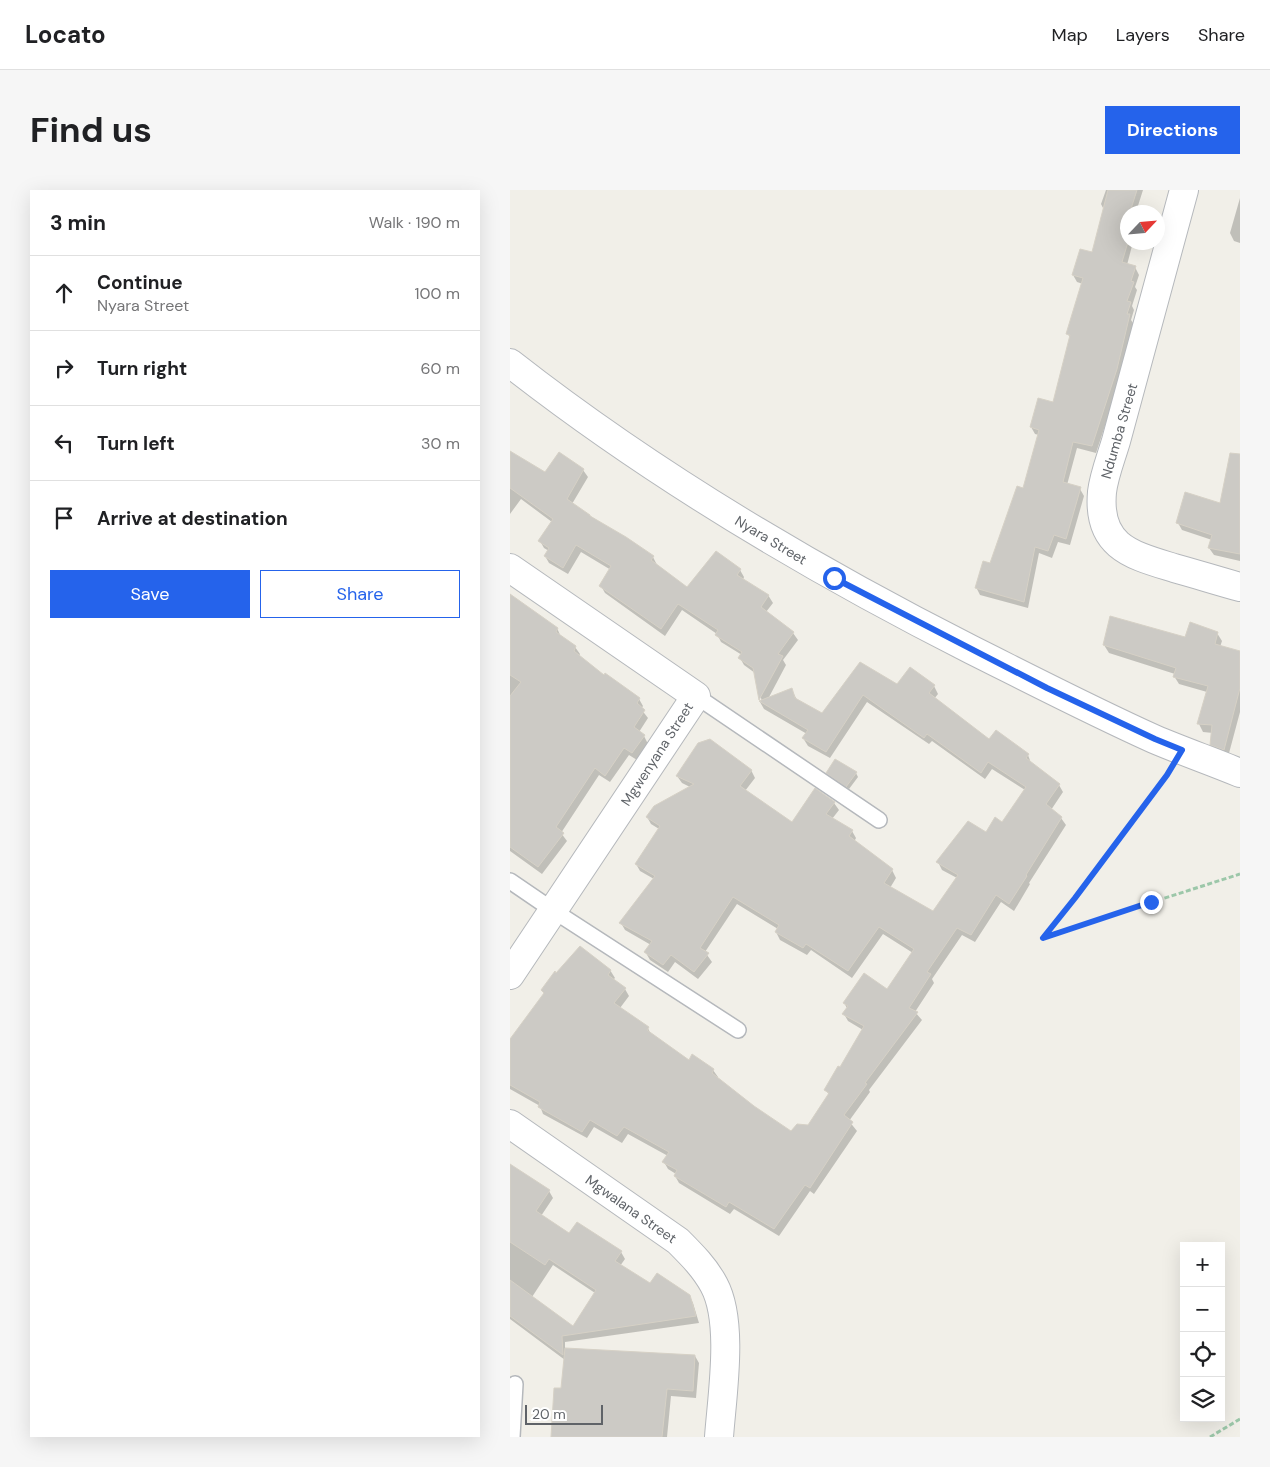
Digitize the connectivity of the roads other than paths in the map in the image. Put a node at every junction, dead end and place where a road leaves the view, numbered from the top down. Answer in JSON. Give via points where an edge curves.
{"nodes":[{"id":1,"x":1184,"y":190,"type":"edge"},
{"id":2,"x":510,"y":363,"type":"edge"},
{"id":3,"x":510,"y":568,"type":"edge"},
{"id":4,"x":1240,"y":588,"type":"edge"},
{"id":5,"x":696,"y":696,"type":"junction"},
{"id":6,"x":1240,"y":773,"type":"edge"},
{"id":7,"x":879,"y":820,"type":"dead end"},
{"id":8,"x":510,"y":880,"type":"edge"},
{"id":9,"x":554,"y":911,"type":"junction"},
{"id":10,"x":510,"y":975,"type":"edge"},
{"id":11,"x":738,"y":1030,"type":"dead end"},
{"id":12,"x":510,"y":1124,"type":"edge"},
{"id":13,"x":515,"y":1384,"type":"dead end"},
{"id":14,"x":512,"y":1437,"type":"edge"},
{"id":15,"x":720,"y":1437,"type":"edge"}],
"edges":[{"from":1,"to":4,"type":"street","name":"Ndumba Street","via":[[1106,472],[1103,514],[1107,531],[1118,545],[1135,556]]},
{"from":2,"to":6,"type":"street","name":"Nyara Street","via":[[566,407],[699,497],[834,578],[1047,688],[1155,739]]},
{"from":3,"to":5,"type":"street","name":"Mgwenyana Street"},
{"from":5,"to":7,"type":"lane"},
{"from":5,"to":9,"type":"street","name":"Mgwenyana Street"},
{"from":8,"to":9,"type":"lane"},
{"from":9,"to":10,"type":"street","name":"Mgwenyana Street"},
{"from":9,"to":11,"type":"lane"},
{"from":12,"to":15,"type":"street","name":"Mgwalana Street","via":[[678,1241],[704,1270],[715,1287],[726,1333]]},
{"from":13,"to":14,"type":"lane"}]}
